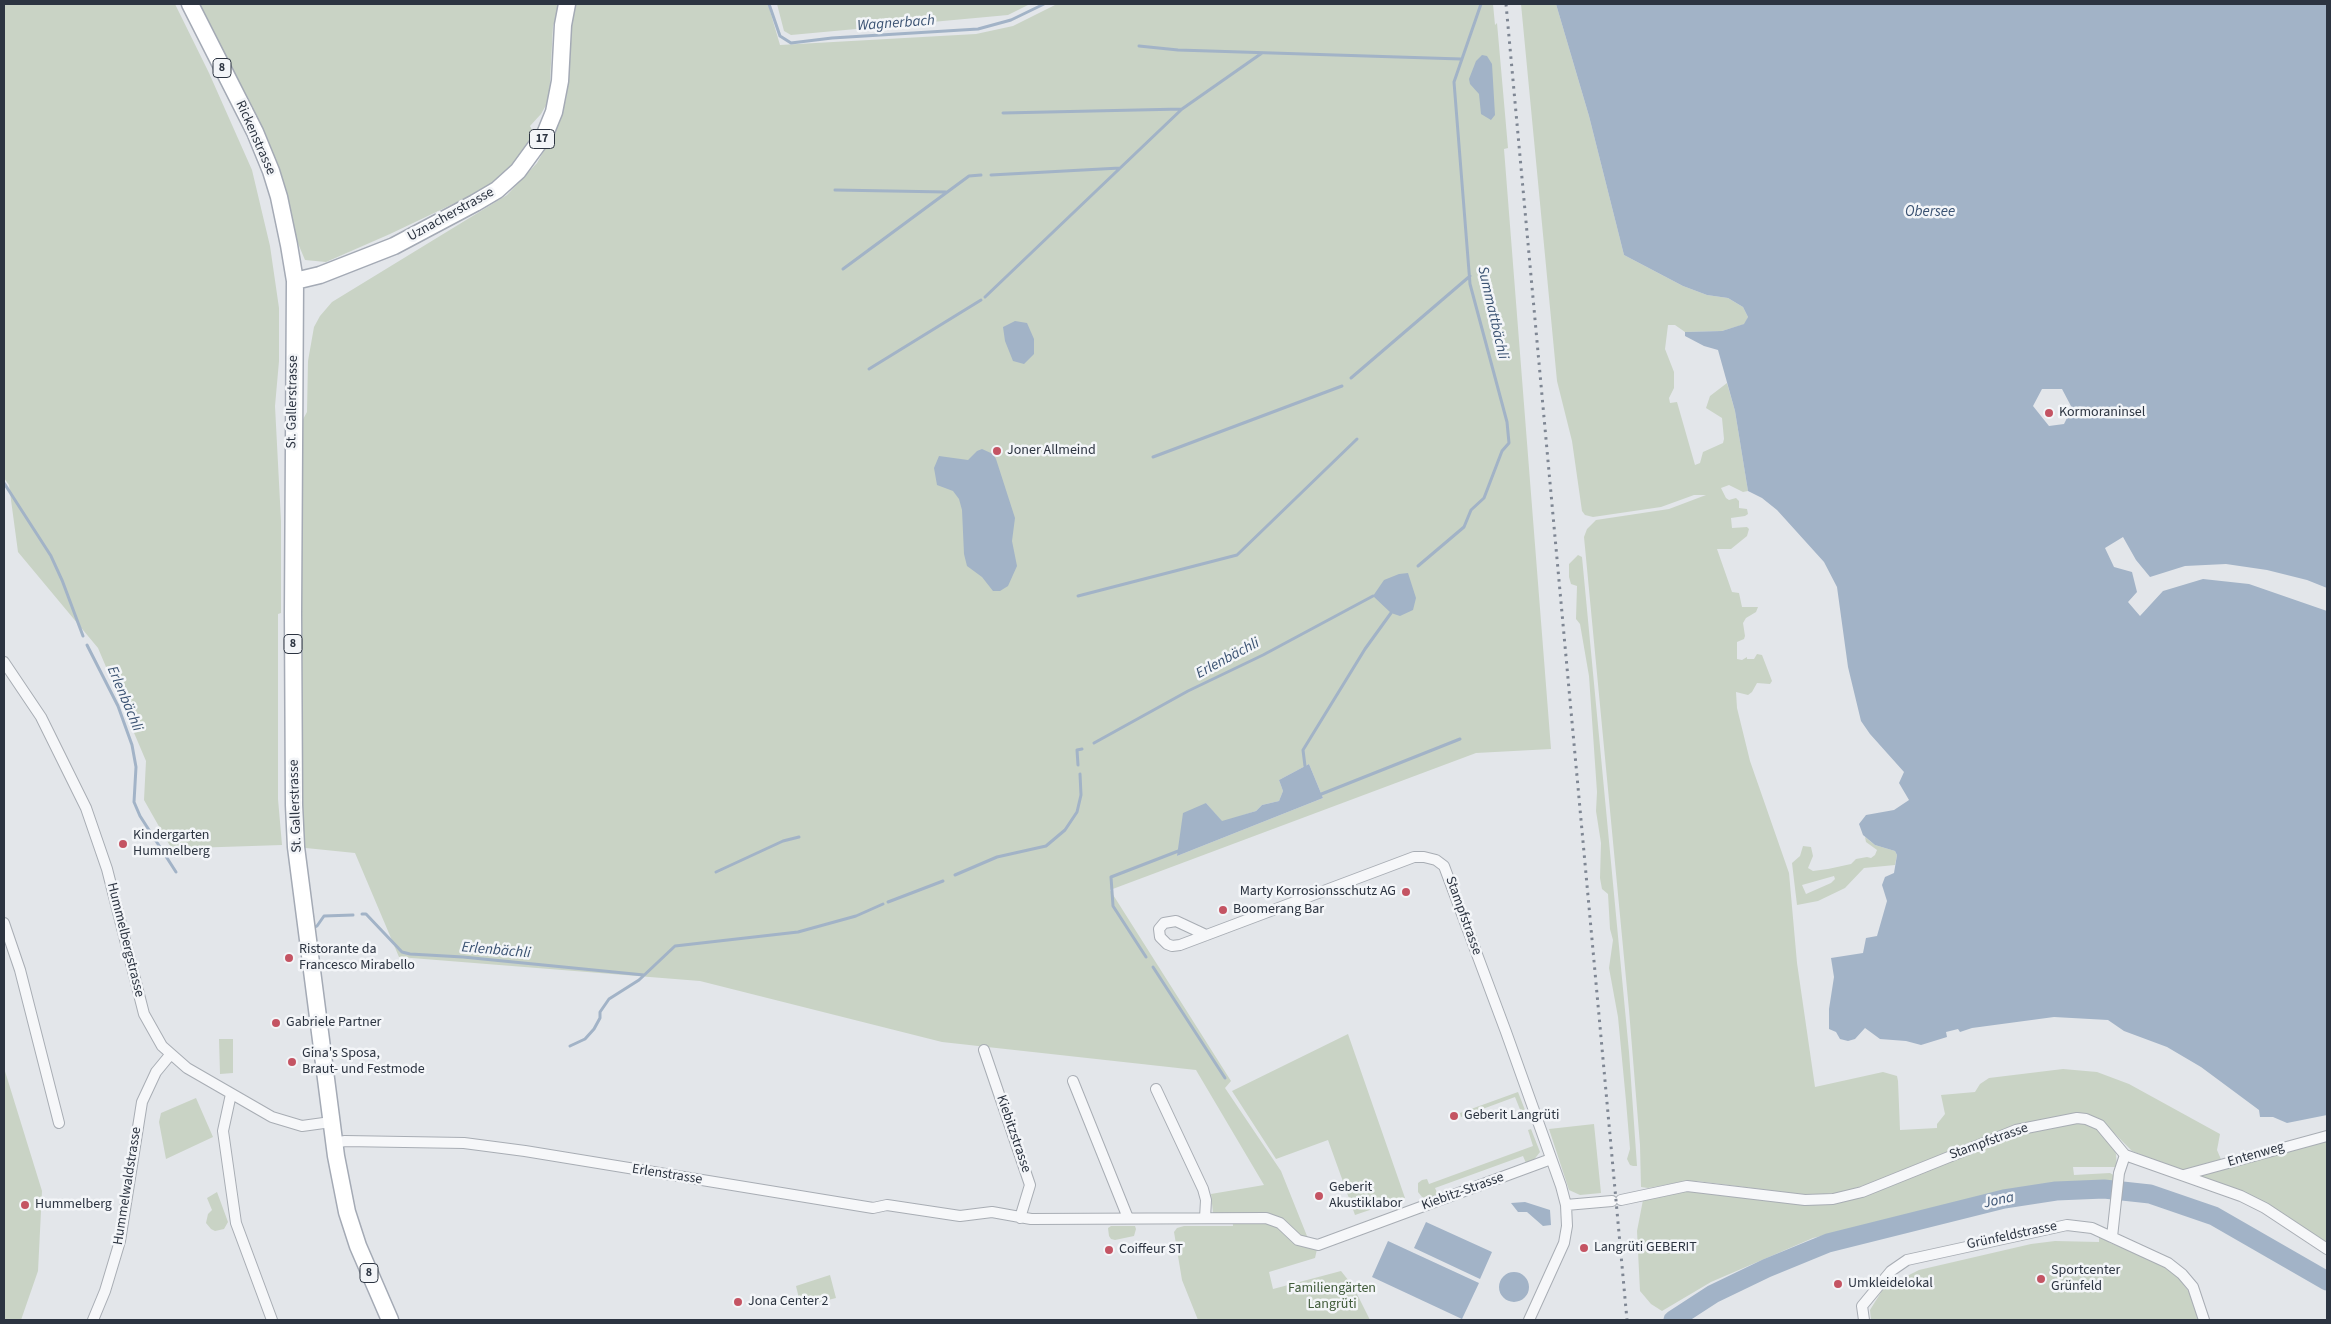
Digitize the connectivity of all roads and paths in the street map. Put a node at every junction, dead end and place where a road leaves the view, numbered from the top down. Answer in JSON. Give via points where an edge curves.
{"nodes":[{"id":1,"x":190,"y":4,"type":"edge"},
{"id":2,"x":567,"y":4,"type":"edge"},
{"id":3,"x":294,"y":281,"type":"junction"},
{"id":4,"x":4,"y":662,"type":"edge"},
{"id":5,"x":4,"y":923,"type":"edge"},
{"id":6,"x":1206,"y":935,"type":"dead end"},
{"id":7,"x":984,"y":1050,"type":"dead end"},
{"id":8,"x":170,"y":1055,"type":"junction"},
{"id":9,"x":1073,"y":1081,"type":"dead end"},
{"id":10,"x":1156,"y":1089,"type":"dead end"},
{"id":11,"x":231,"y":1094,"type":"junction"},
{"id":12,"x":59,"y":1122,"type":"dead end"},
{"id":13,"x":331,"y":1122,"type":"junction"},
{"id":14,"x":2327,"y":1136,"type":"edge"},
{"id":15,"x":334,"y":1143,"type":"junction"},
{"id":16,"x":2125,"y":1155,"type":"junction"},
{"id":17,"x":1551,"y":1159,"type":"junction"},
{"id":18,"x":2184,"y":1175,"type":"junction"},
{"id":19,"x":1566,"y":1205,"type":"junction"},
{"id":20,"x":1020,"y":1218,"type":"junction"},
{"id":21,"x":1128,"y":1218,"type":"junction"},
{"id":22,"x":1205,"y":1218,"type":"junction"},
{"id":23,"x":2112,"y":1237,"type":"junction"},
{"id":24,"x":2327,"y":1249,"type":"edge"},
{"id":25,"x":93,"y":1320,"type":"edge"},
{"id":26,"x":272,"y":1320,"type":"edge"},
{"id":27,"x":390,"y":1320,"type":"edge"},
{"id":28,"x":1529,"y":1320,"type":"edge"},
{"id":29,"x":1864,"y":1320,"type":"edge"},
{"id":30,"x":2204,"y":1320,"type":"edge"}],
"edges":[{"from":1,"to":3,"type":"main road","name":"Rickenstrasse","number":"8","via":[[255,132],[271,171],[279,196]]},
{"from":2,"to":3,"type":"main road","name":"Uznacherstrasse","number":"17","via":[[554,112],[545,134],[518,171],[476,203],[394,246],[320,275]]},
{"from":3,"to":13,"type":"main road","name":"St. Gallerstrasse","number":"8","via":[[294,805],[296,847]]},
{"from":4,"to":8,"type":"street","name":"Hummelbergstrasse","via":[[41,717],[86,808],[107,870],[144,1014]]},
{"from":5,"to":12,"type":"street","via":[[20,970]]},
{"from":6,"to":17,"type":"street","name":"Stampfstrasse","via":[[1398,862],[1424,856],[1436,860],[1447,872]]},
{"from":7,"to":20,"type":"street","name":"Kiebitzstrasse","via":[[1030,1185]]},
{"from":8,"to":11,"type":"street","name":"Hummelbergstrasse"},
{"from":8,"to":25,"type":"street","name":"Hummelwaldstrasse","via":[[156,1072],[142,1102],[117,1254]]},
{"from":9,"to":21,"type":"street"},
{"from":10,"to":22,"type":"street","via":[[1203,1190]]},
{"from":11,"to":13,"type":"street","name":"Hummelbergstrasse","via":[[290,1124],[310,1126]]},
{"from":11,"to":26,"type":"street","via":[[223,1131],[236,1223]]},
{"from":13,"to":15,"type":"main road","name":"St. Gallerstrasse","number":"8"},
{"from":14,"to":18,"type":"street","name":"Entenweg"},
{"from":15,"to":20,"type":"street","name":"Erlenstrasse","via":[[464,1143],[874,1208],[887,1205],[960,1216],[998,1213]]},
{"from":15,"to":27,"type":"main road","name":"St. Gallerstrasse","number":"8","via":[[347,1212],[369,1275]]},
{"from":16,"to":18,"type":"street"},
{"from":16,"to":19,"type":"street","name":"Stampfstrasse","via":[[2100,1125],[2091,1119],[2077,1118],[2016,1130],[1862,1192],[1833,1199],[1805,1200],[1687,1186],[1617,1200]]},
{"from":16,"to":23,"type":"street","via":[[2119,1172]]},
{"from":17,"to":19,"type":"street","name":"Stampfstrasse"},
{"from":17,"to":22,"type":"street","name":"Kiebitz-Strasse","via":[[1318,1245],[1298,1240],[1270,1218]]},
{"from":18,"to":24,"type":"street","via":[[2265,1208]]},
{"from":19,"to":28,"type":"street","name":"Stampfstrasse","via":[[1564,1244]]},
{"from":20,"to":21,"type":"street"},
{"from":21,"to":22,"type":"street"},
{"from":23,"to":29,"type":"street","name":"Grünfeldstrasse","via":[[2092,1228],[2058,1226],[1907,1260],[1891,1271],[1862,1306]]},
{"from":23,"to":30,"type":"street","via":[[2168,1263],[2182,1274],[2193,1287]]}]}
